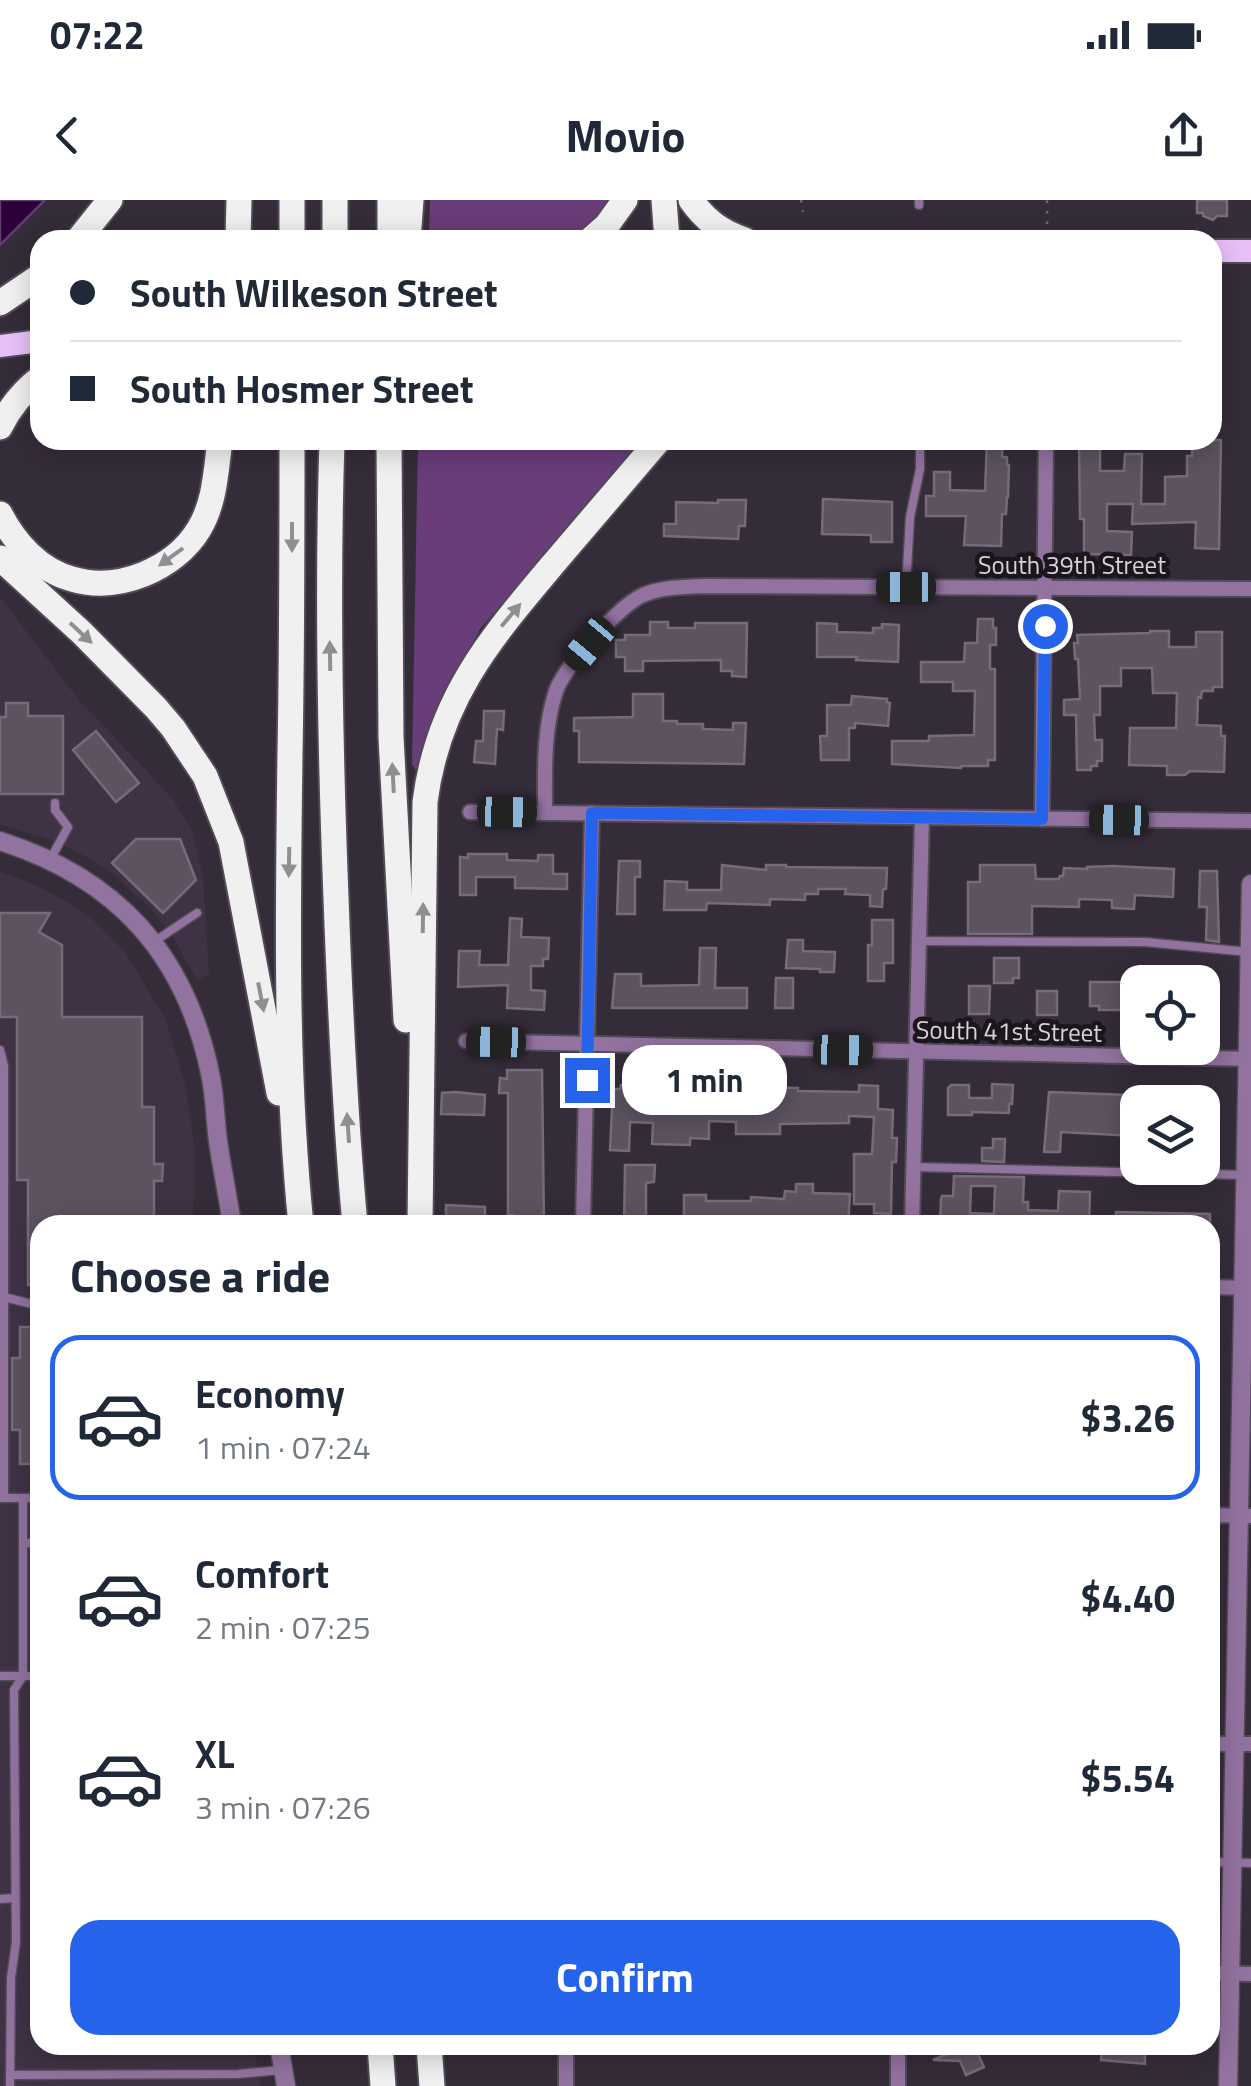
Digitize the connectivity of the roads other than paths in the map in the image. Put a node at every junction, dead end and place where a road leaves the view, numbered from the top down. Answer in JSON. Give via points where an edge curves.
{"nodes":[{"id":1,"x":110,"y":200,"type":"edge"},
{"id":2,"x":240,"y":200,"type":"edge"},
{"id":3,"x":292,"y":200,"type":"edge"},
{"id":4,"x":335,"y":200,"type":"edge"},
{"id":5,"x":390,"y":200,"type":"edge"},
{"id":6,"x":411,"y":200,"type":"edge"},
{"id":7,"x":626,"y":200,"type":"edge"},
{"id":8,"x":664,"y":200,"type":"edge"},
{"id":9,"x":690,"y":200,"type":"edge"},
{"id":10,"x":86,"y":230,"type":"edge"},
{"id":11,"x":238,"y":230,"type":"edge"},
{"id":12,"x":292,"y":230,"type":"edge"},
{"id":13,"x":335,"y":230,"type":"edge"},
{"id":14,"x":390,"y":230,"type":"edge"},
{"id":15,"x":409,"y":230,"type":"edge"},
{"id":16,"x":601,"y":230,"type":"edge"},
{"id":17,"x":666,"y":230,"type":"edge"},
{"id":18,"x":722,"y":230,"type":"edge"},
{"id":19,"x":1222,"y":251,"type":"edge"},
{"id":20,"x":1251,"y":251,"type":"edge"},
{"id":21,"x":30,"y":283,"type":"edge"},
{"id":22,"x":0,"y":303,"type":"edge"},
{"id":23,"x":30,"y":342,"type":"edge"},
{"id":24,"x":0,"y":346,"type":"edge"},
{"id":25,"x":30,"y":386,"type":"edge"},
{"id":26,"x":0,"y":427,"type":"edge"},
{"id":27,"x":218,"y":450,"type":"edge"},
{"id":28,"x":292,"y":450,"type":"edge"},
{"id":29,"x":332,"y":450,"type":"edge"},
{"id":30,"x":392,"y":450,"type":"edge"},
{"id":31,"x":650,"y":450,"type":"edge"},
{"id":32,"x":920,"y":450,"type":"edge"},
{"id":33,"x":1046,"y":450,"type":"edge"},
{"id":34,"x":0,"y":514,"type":"edge"},
{"id":35,"x":3,"y":559,"type":"edge"},
{"id":36,"x":906,"y":587,"type":"junction"},
{"id":37,"x":1045,"y":588,"type":"junction"},
{"id":38,"x":1251,"y":589,"type":"edge"},
{"id":39,"x":55,"y":803,"type":"dead end"},
{"id":40,"x":470,"y":812,"type":"dead end"},
{"id":41,"x":544,"y":812,"type":"junction"},
{"id":42,"x":592,"y":813,"type":"junction"},
{"id":43,"x":922,"y":817,"type":"junction"},
{"id":44,"x":1042,"y":819,"type":"junction"},
{"id":45,"x":1251,"y":821,"type":"edge"},
{"id":46,"x":0,"y":841,"type":"edge"},
{"id":47,"x":50,"y":860,"type":"junction"},
{"id":48,"x":1251,"y":884,"type":"edge"},
{"id":49,"x":197,"y":913,"type":"dead end"},
{"id":50,"x":919,"y":941,"type":"junction"},
{"id":51,"x":152,"y":942,"type":"junction"},
{"id":52,"x":1249,"y":952,"type":"edge"},
{"id":53,"x":466,"y":1041,"type":"dead end"},
{"id":54,"x":588,"y":1044,"type":"junction"},
{"id":55,"x":0,"y":1050,"type":"edge"},
{"id":56,"x":916,"y":1051,"type":"junction"},
{"id":57,"x":1250,"y":1059,"type":"edge"},
{"id":58,"x":913,"y":1167,"type":"junction"},
{"id":59,"x":1246,"y":1175,"type":"junction"},
{"id":60,"x":296,"y":1182,"type":"junction"},
{"id":61,"x":230,"y":1215,"type":"edge"},
{"id":62,"x":300,"y":1215,"type":"edge"},
{"id":63,"x":354,"y":1215,"type":"edge"},
{"id":64,"x":417,"y":1215,"type":"edge"},
{"id":65,"x":418,"y":1215,"type":"edge"},
{"id":66,"x":584,"y":1215,"type":"edge"},
{"id":67,"x":912,"y":1215,"type":"edge"},
{"id":68,"x":1220,"y":1287,"type":"edge"},
{"id":69,"x":1247,"y":1288,"type":"edge"},
{"id":70,"x":4,"y":1297,"type":"junction"},
{"id":71,"x":30,"y":1304,"type":"edge"},
{"id":72,"x":2,"y":1498,"type":"edge"},
{"id":73,"x":22,"y":1498,"type":"junction"},
{"id":74,"x":30,"y":1498,"type":"edge"},
{"id":75,"x":1244,"y":1516,"type":"edge"},
{"id":76,"x":23,"y":1543,"type":"junction"},
{"id":77,"x":30,"y":1543,"type":"edge"},
{"id":78,"x":0,"y":1676,"type":"edge"},
{"id":79,"x":23,"y":1676,"type":"junction"},
{"id":80,"x":30,"y":1676,"type":"edge"},
{"id":81,"x":1242,"y":1744,"type":"edge"},
{"id":82,"x":1220,"y":1862,"type":"edge"},
{"id":83,"x":1231,"y":1862,"type":"junction"},
{"id":84,"x":1251,"y":1863,"type":"edge"},
{"id":85,"x":0,"y":1898,"type":"edge"},
{"id":86,"x":15,"y":1898,"type":"junction"},
{"id":87,"x":1220,"y":1973,"type":"edge"},
{"id":88,"x":1251,"y":1974,"type":"edge"},
{"id":89,"x":381,"y":2055,"type":"edge"},
{"id":90,"x":431,"y":2055,"type":"edge"},
{"id":91,"x":438,"y":2055,"type":"edge"},
{"id":92,"x":566,"y":2055,"type":"edge"},
{"id":93,"x":898,"y":2055,"type":"edge"},
{"id":94,"x":285,"y":2078,"type":"edge"},
{"id":95,"x":10,"y":2081,"type":"edge"},
{"id":96,"x":384,"y":2086,"type":"edge"},
{"id":97,"x":436,"y":2086,"type":"edge"},
{"id":98,"x":566,"y":2086,"type":"edge"},
{"id":99,"x":898,"y":2086,"type":"edge"},
{"id":100,"x":1228,"y":2086,"type":"edge"}],
"edges":[{"from":1,"to":10,"type":"highway"},
{"from":2,"to":11,"type":"highway"},
{"from":3,"to":12,"type":"highway"},
{"from":4,"to":13,"type":"highway"},
{"from":5,"to":14,"type":"highway"},
{"from":6,"to":15,"type":"highway"},
{"from":7,"to":16,"type":"highway"},
{"from":8,"to":17,"type":"highway"},
{"from":9,"to":18,"type":"highway"},
{"from":19,"to":20,"type":"main road"},
{"from":21,"to":22,"type":"highway"},
{"from":23,"to":24,"type":"main road"},
{"from":25,"to":26,"type":"highway"},
{"from":27,"to":34,"type":"highway","one_way":true,"via":[[207,514],[186,546],[124,580],[72,580],[50,569],[26,552]]},
{"from":28,"to":60,"type":"highway","one_way":true,"via":[[287,974]]},
{"from":63,"to":29,"type":"highway","one_way":true,"via":[[332,805]]},
{"from":64,"to":30,"type":"highway","one_way":true,"via":[[391,737]]},
{"from":65,"to":31,"type":"highway","one_way":true,"via":[[428,770],[450,707],[494,634]]},
{"from":32,"to":36,"type":"lane"},
{"from":33,"to":37,"type":"street"},
{"from":35,"to":60,"type":"highway","one_way":true,"via":[[156,708],[205,776],[232,842]]},
{"from":36,"to":37,"type":"street","name":"South 39th Street"},
{"from":36,"to":41,"type":"street","name":"South 39th Street","via":[[704,586],[636,599],[561,680],[549,723]]},
{"from":37,"to":38,"type":"street","name":"South 39th Street"},
{"from":37,"to":44,"type":"street"},
{"from":39,"to":47,"type":"lane","via":[[68,827]]},
{"from":40,"to":41,"type":"street"},
{"from":41,"to":42,"type":"street"},
{"from":42,"to":43,"type":"street"},
{"from":42,"to":54,"type":"street"},
{"from":43,"to":44,"type":"street"},
{"from":43,"to":50,"type":"street"},
{"from":44,"to":45,"type":"street"},
{"from":46,"to":47,"type":"street"},
{"from":47,"to":51,"type":"street","via":[[118,904]]},
{"from":48,"to":52,"type":"street"},
{"from":49,"to":51,"type":"lane"},
{"from":50,"to":52,"type":"lane","via":[[1145,942]]},
{"from":50,"to":56,"type":"street"},
{"from":51,"to":61,"type":"street","via":[[190,1002],[204,1048]]},
{"from":52,"to":57,"type":"street"},
{"from":53,"to":54,"type":"street","name":"South 41st Street"},
{"from":54,"to":56,"type":"street","name":"South 41st Street"},
{"from":54,"to":66,"type":"street"},
{"from":55,"to":70,"type":"lane"},
{"from":56,"to":57,"type":"street","name":"South 41st Street"},
{"from":56,"to":58,"type":"street"},
{"from":57,"to":59,"type":"street"},
{"from":58,"to":59,"type":"lane"},
{"from":58,"to":67,"type":"street"},
{"from":59,"to":69,"type":"street"},
{"from":60,"to":62,"type":"highway"},
{"from":68,"to":69,"type":"street"},
{"from":69,"to":75,"type":"street"},
{"from":70,"to":71,"type":"lane"},
{"from":70,"to":72,"type":"lane"},
{"from":72,"to":73,"type":"lane"},
{"from":73,"to":74,"type":"lane"},
{"from":73,"to":76,"type":"lane"},
{"from":75,"to":81,"type":"street"},
{"from":76,"to":77,"type":"lane"},
{"from":76,"to":79,"type":"lane"},
{"from":78,"to":79,"type":"lane"},
{"from":79,"to":80,"type":"lane"},
{"from":79,"to":86,"type":"lane","via":[[14,1690]]},
{"from":81,"to":83,"type":"street"},
{"from":82,"to":83,"type":"lane"},
{"from":83,"to":84,"type":"lane"},
{"from":83,"to":87,"type":"street"},
{"from":85,"to":86,"type":"lane"},
{"from":86,"to":95,"type":"lane"},
{"from":87,"to":88,"type":"street"},
{"from":87,"to":100,"type":"street"},
{"from":89,"to":96,"type":"highway"},
{"from":90,"to":97,"type":"highway"},
{"from":91,"to":97,"type":"highway"},
{"from":92,"to":98,"type":"street"},
{"from":93,"to":99,"type":"street"},
{"from":94,"to":95,"type":"lane"}]}
